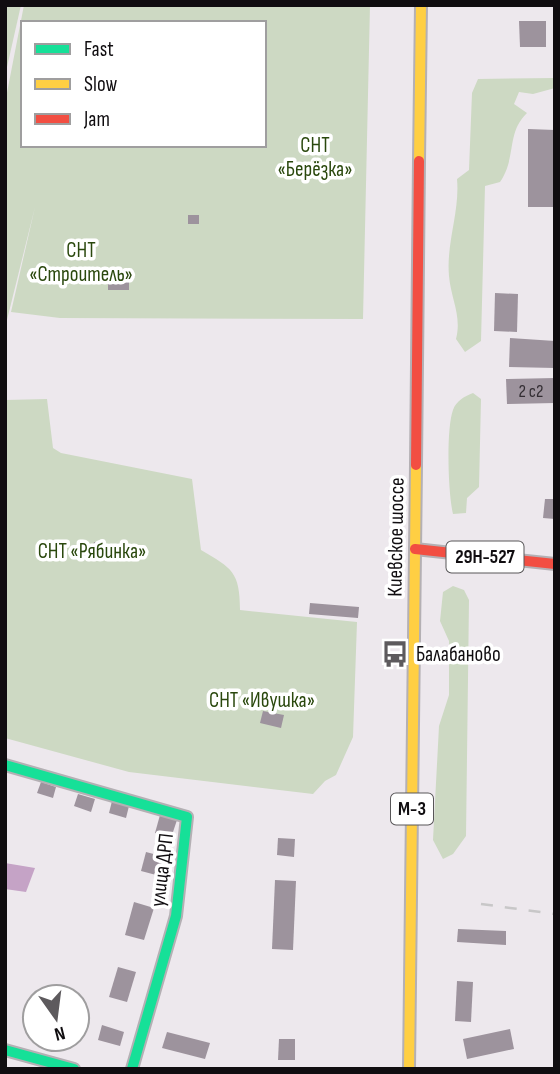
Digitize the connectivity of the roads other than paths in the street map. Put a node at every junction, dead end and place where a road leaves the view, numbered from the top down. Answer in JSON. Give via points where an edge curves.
{"nodes":[{"id":1,"x":421,"y":5,"type":"edge"},
{"id":2,"x":415,"y":549,"type":"junction"},
{"id":3,"x":555,"y":564,"type":"edge"},
{"id":4,"x":5,"y":765,"type":"edge"},
{"id":5,"x":5,"y":1050,"type":"edge"},
{"id":6,"x":74,"y":1069,"type":"edge"},
{"id":7,"x":132,"y":1069,"type":"edge"},
{"id":8,"x":409,"y":1069,"type":"edge"}],
"edges":[{"from":1,"to":2,"type":"main road","name":"Киевское шоссе","number":"М-3"},
{"from":2,"to":3,"type":"main road","number":"29Н-527"},
{"from":2,"to":8,"type":"main road","name":"Киевское шоссе","number":"М-3"},
{"from":4,"to":7,"type":"main road","name":"улица ДРП","via":[[187,817],[176,916]]},
{"from":5,"to":6,"type":"main road"}]}
